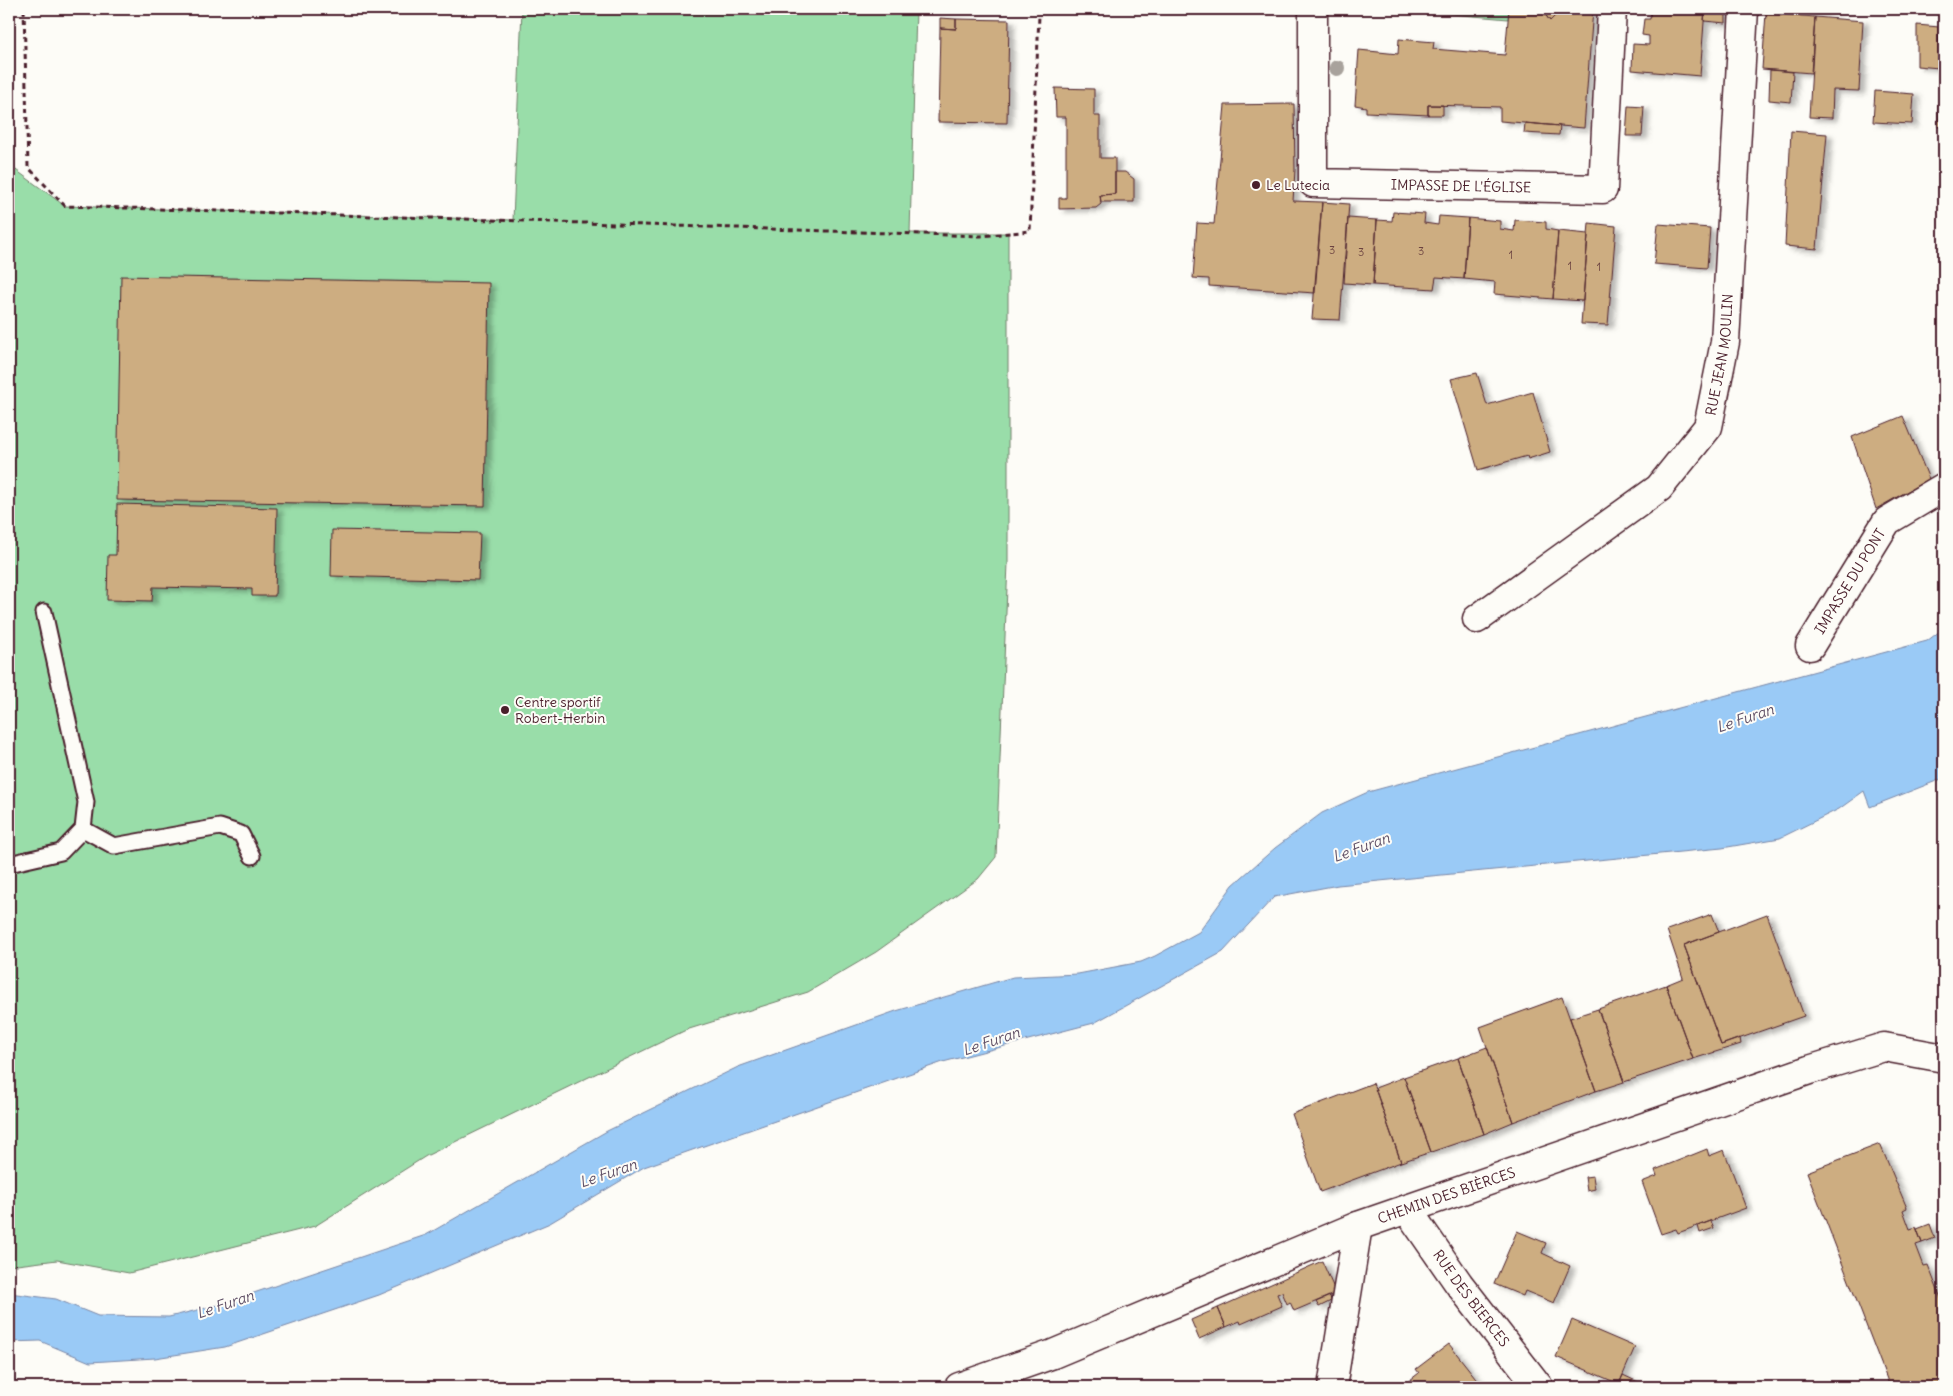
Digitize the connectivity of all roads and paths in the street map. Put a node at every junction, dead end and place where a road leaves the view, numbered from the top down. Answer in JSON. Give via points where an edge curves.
{"nodes":[{"id":1,"x":24,"y":9,"type":"edge"},
{"id":2,"x":1041,"y":9,"type":"edge"},
{"id":3,"x":1313,"y":9,"type":"edge"},
{"id":4,"x":1612,"y":9,"type":"edge"},
{"id":5,"x":1744,"y":9,"type":"edge"},
{"id":6,"x":1944,"y":487,"type":"edge"},
{"id":7,"x":44,"y":612,"type":"dead end"},
{"id":8,"x":1477,"y":619,"type":"dead end"},
{"id":9,"x":1810,"y":646,"type":"dead end"},
{"id":10,"x":83,"y":829,"type":"junction"},
{"id":11,"x":252,"y":856,"type":"dead end"},
{"id":12,"x":9,"y":864,"type":"edge"},
{"id":13,"x":1944,"y":1058,"type":"edge"},
{"id":14,"x":1406,"y":1208,"type":"junction"},
{"id":15,"x":1358,"y":1226,"type":"junction"},
{"id":16,"x":959,"y":1387,"type":"edge"},
{"id":17,"x":1332,"y":1387,"type":"edge"},
{"id":18,"x":1539,"y":1387,"type":"edge"}],
"edges":[{"from":1,"to":2,"type":"path","via":[[28,167],[65,206],[981,236],[1030,231]]},
{"from":3,"to":4,"type":"street","name":"IMPASSE DE L'ÉGLISE","via":[[1313,183],[1603,189]]},
{"from":5,"to":8,"type":"street","name":"RUE JEAN MOULIN","via":[[1725,342],[1708,427],[1659,488]]},
{"from":6,"to":9,"type":"street","name":"IMPASSE DU PONT","via":[[1887,521]]},
{"from":7,"to":10,"type":"lane","via":[[86,802]]},
{"from":10,"to":11,"type":"lane","via":[[114,846],[220,827],[241,834]]},
{"from":10,"to":12,"type":"lane","via":[[61,852]]},
{"from":13,"to":14,"type":"street","name":"CHEMIN DES BIÈRCES","via":[[1884,1047]]},
{"from":14,"to":15,"type":"street","name":"CHEMIN DES BIÈRCES"},
{"from":14,"to":18,"type":"street","name":"RUE DES BIERCES","via":[[1459,1284]]},
{"from":15,"to":16,"type":"street","name":"CHEMIN DES BIÈRCES","via":[[1053,1354]]},
{"from":15,"to":17,"type":"street"}]}
